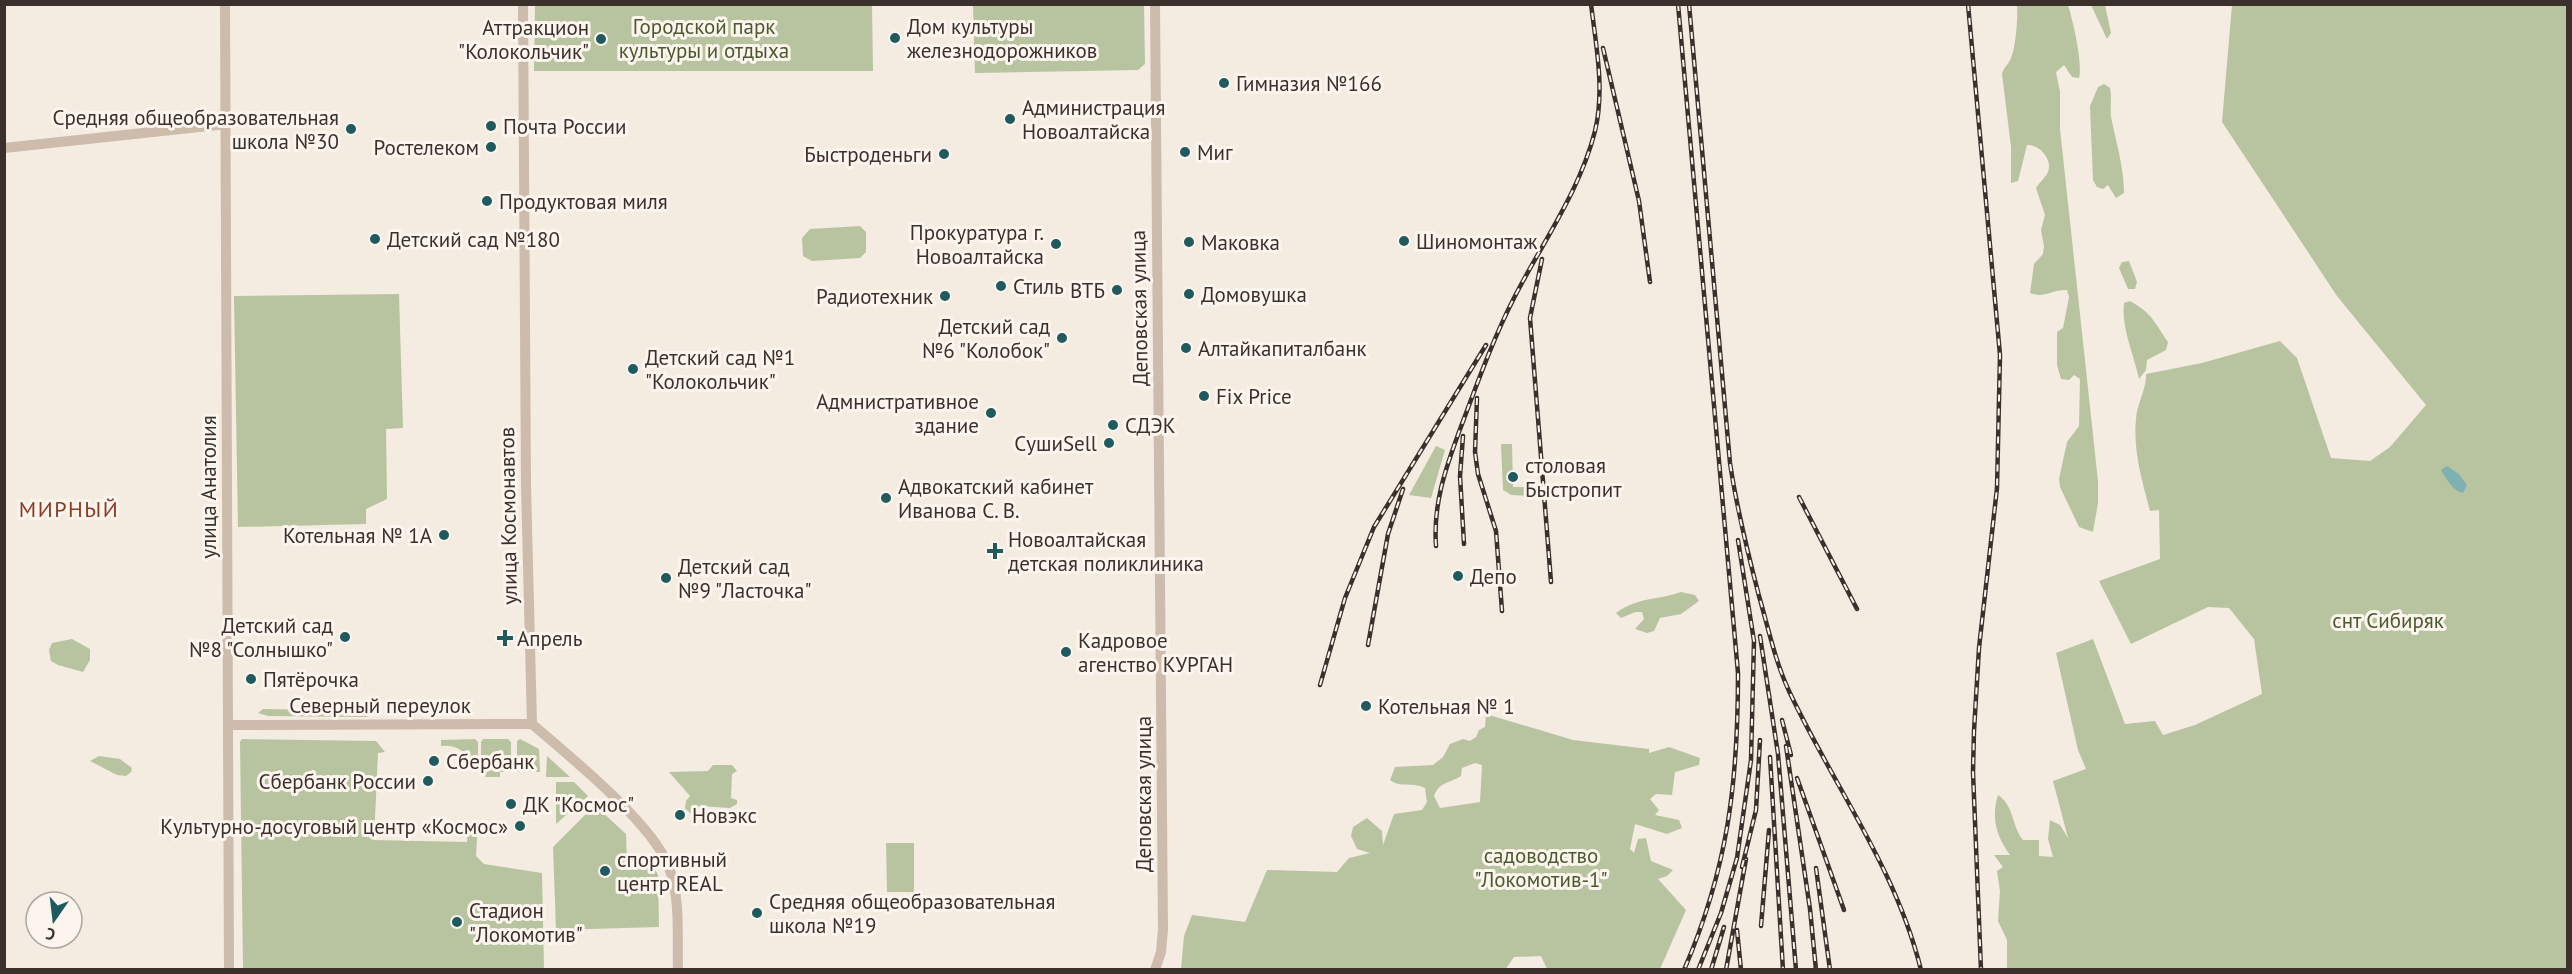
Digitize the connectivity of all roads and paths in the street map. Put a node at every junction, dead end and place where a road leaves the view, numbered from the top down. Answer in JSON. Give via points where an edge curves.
{"nodes":[{"id":1,"x":225,"y":4,"type":"edge"},
{"id":2,"x":523,"y":4,"type":"edge"},
{"id":3,"x":1155,"y":4,"type":"edge"},
{"id":4,"x":227,"y":124,"type":"junction"},
{"id":5,"x":4,"y":148,"type":"edge"},
{"id":6,"x":532,"y":724,"type":"junction"},
{"id":7,"x":229,"y":725,"type":"junction"},
{"id":8,"x":229,"y":969,"type":"edge"},
{"id":9,"x":678,"y":969,"type":"edge"},
{"id":10,"x":1155,"y":969,"type":"edge"}],
"edges":[{"from":1,"to":4,"type":"street","name":"улица Анатолия"},
{"from":2,"to":6,"type":"street","name":"улица Космонавтов","via":[[526,486]]},
{"from":3,"to":10,"type":"street","name":"Деповская улица","via":[[1163,929]]},
{"from":4,"to":5,"type":"street"},
{"from":4,"to":7,"type":"street","name":"улица Анатолия"},
{"from":6,"to":7,"type":"street","name":"Северный переулок"},
{"from":6,"to":9,"type":"street","via":[[604,788],[660,851],[675,892]]},
{"from":7,"to":8,"type":"street","name":"улица Анатолия"}]}
